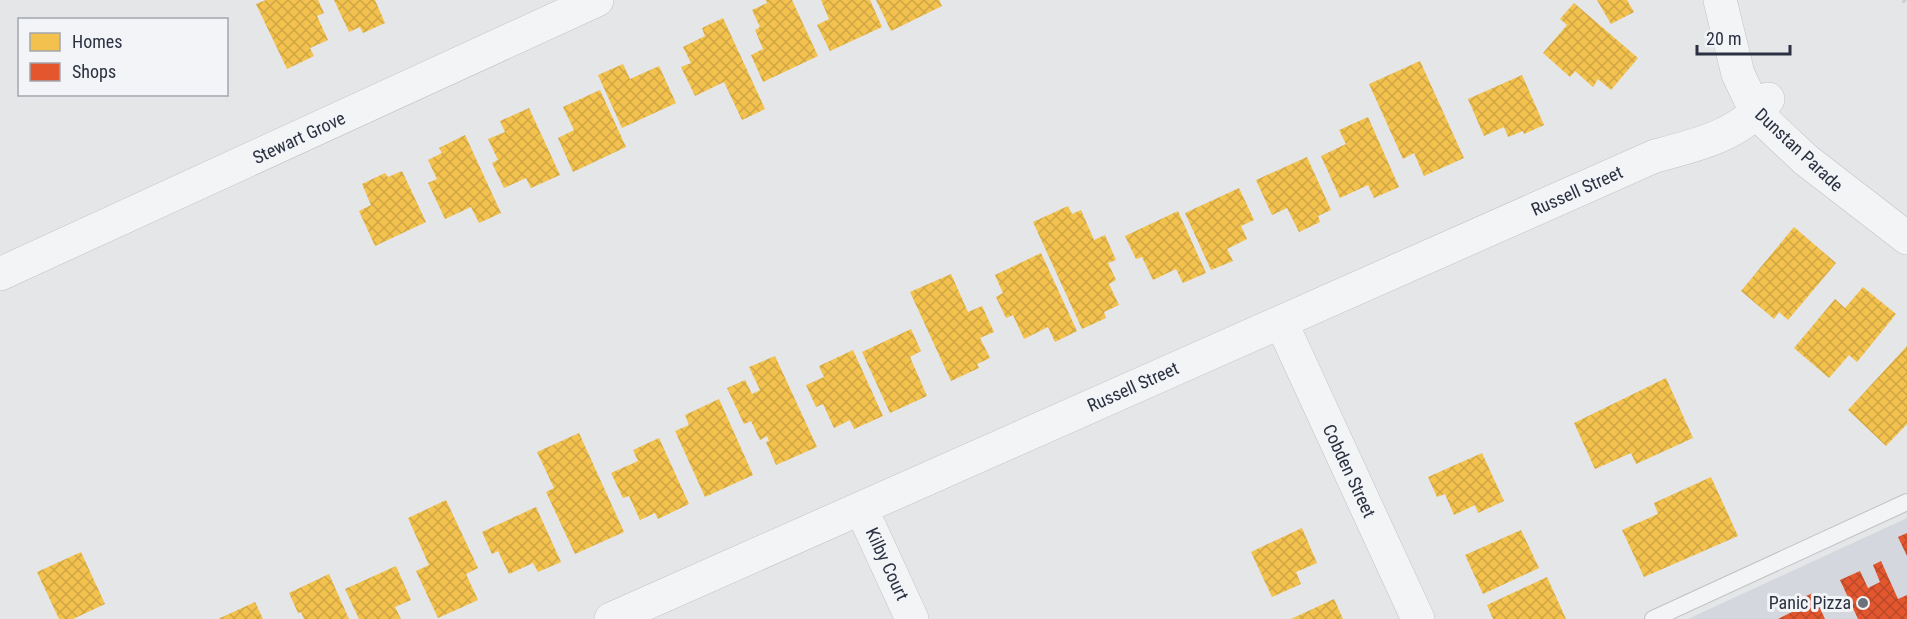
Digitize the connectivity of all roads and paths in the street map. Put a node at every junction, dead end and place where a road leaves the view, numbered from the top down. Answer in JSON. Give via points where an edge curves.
{"nodes":[{"id":1,"x":597,"y":0,"type":"edge"},
{"id":2,"x":1720,"y":0,"type":"edge"},
{"id":3,"x":1736,"y":0,"type":"edge"},
{"id":4,"x":1759,"y":106,"type":"junction"},
{"id":5,"x":1907,"y":237,"type":"edge"},
{"id":6,"x":0,"y":274,"type":"edge"},
{"id":7,"x":1281,"y":322,"type":"junction"},
{"id":8,"x":1907,"y":502,"type":"edge"},
{"id":9,"x":861,"y":508,"type":"junction"},
{"id":10,"x":611,"y":619,"type":"edge"},
{"id":11,"x":912,"y":619,"type":"edge"},
{"id":12,"x":1418,"y":619,"type":"edge"},
{"id":13,"x":1653,"y":619,"type":"edge"}],
"edges":[{"from":1,"to":6,"type":"street","name":"Stewart Grove"},
{"from":2,"to":4,"type":"street","name":"Dunstan Parade","via":[[1738,74]]},
{"from":3,"to":4,"type":"street","name":"Dunstan Parade","via":[[1756,77]]},
{"from":4,"to":5,"type":"street","name":"Dunstan Parade"},
{"from":4,"to":7,"type":"street","name":"Russell Street","via":[[1696,130],[1655,156]]},
{"from":7,"to":9,"type":"street","name":"Russell Street"},
{"from":7,"to":12,"type":"street","name":"Cobden Street"},
{"from":8,"to":13,"type":"lane"},
{"from":9,"to":10,"type":"street","name":"Russell Street"},
{"from":9,"to":11,"type":"street","name":"Kilby Court"}]}
